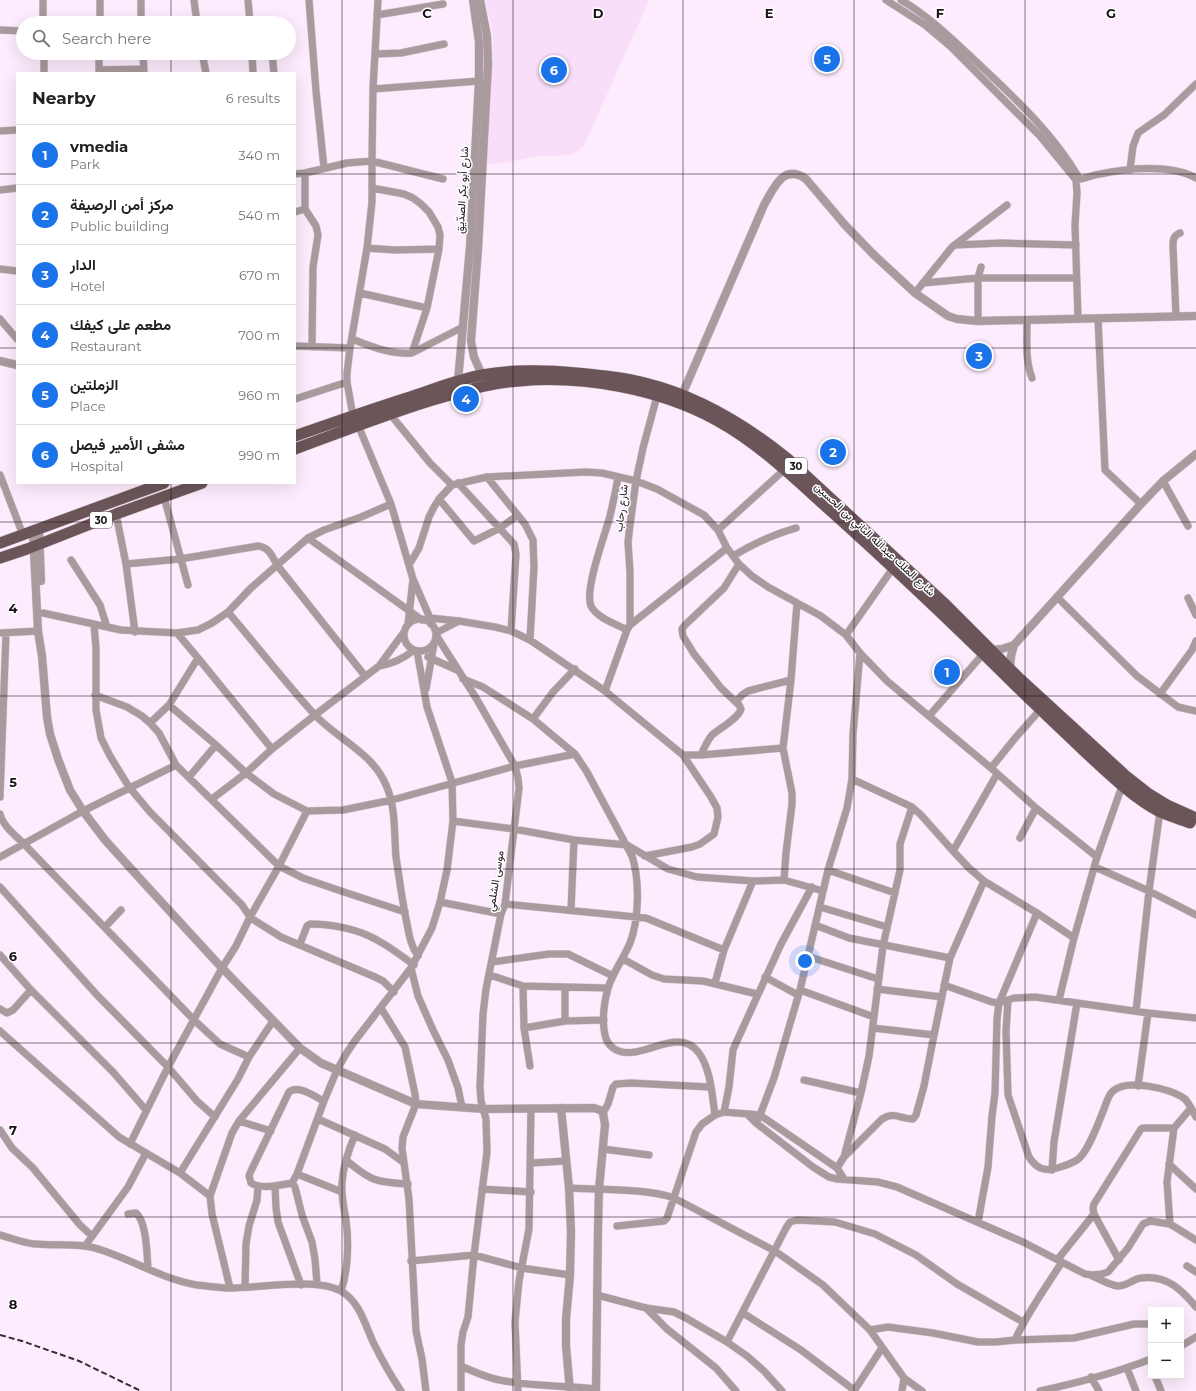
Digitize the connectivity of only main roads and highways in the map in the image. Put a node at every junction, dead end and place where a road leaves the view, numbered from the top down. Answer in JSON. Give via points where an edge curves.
{"nodes":[{"id":1,"x":495,"y":378,"type":"junction"},
{"id":2,"x":355,"y":421,"type":"junction"},
{"id":3,"x":296,"y":433,"type":"edge"},
{"id":4,"x":296,"y":449,"type":"edge"},
{"id":5,"x":161,"y":484,"type":"edge"},
{"id":6,"x":199,"y":484,"type":"edge"},
{"id":7,"x":817,"y":492,"type":"junction"},
{"id":8,"x":0,"y":543,"type":"edge"},
{"id":9,"x":0,"y":558,"type":"edge"},
{"id":10,"x":941,"y":606,"type":"junction"},
{"id":11,"x":987,"y":652,"type":"junction"},
{"id":12,"x":1196,"y":818,"type":"edge"},
{"id":13,"x":1196,"y":826,"type":"edge"}],
"edges":[{"from":1,"to":2,"type":"main road","name":"شارع الملك عبدالله الثاني بن الحسين","number":"30","via":[[390,414]]},
{"from":1,"to":2,"type":"main road","name":"شارع الملك عبدالله الثاني بن الحسين","number":"30","via":[[482,375],[458,380]]},
{"from":1,"to":7,"type":"main road","name":"شارع الملك عبدالله الثاني بن الحسين","number":"30","via":[[576,382],[616,387],[668,399],[716,420],[756,446],[784,470]]},
{"from":1,"to":7,"type":"main road","name":"شارع الملك عبدالله الثاني بن الحسين","number":"30","via":[[538,370],[559,371],[646,383],[682,395],[720,412],[741,425],[788,459]]},
{"from":2,"to":3,"type":"main road","name":"شارع الملك عبدالله الثاني بن الحسين","number":"30"},
{"from":2,"to":4,"type":"main road","name":"شارع الملك عبدالله الثاني بن الحسين","number":"30"},
{"from":5,"to":8,"type":"main road","number":"30"},
{"from":6,"to":9,"type":"main road","number":"30"},
{"from":7,"to":10,"type":"main road","name":"شارع الملك عبدالله الثاني بن الحسين","number":"30"},
{"from":7,"to":10,"type":"main road","name":"شارع الملك عبدالله الثاني بن الحسين","number":"30","via":[[894,568]]},
{"from":10,"to":11,"type":"main road","name":"شارع الملك عبدالله الثاني بن الحسين","number":"30"},
{"from":11,"to":12,"type":"main road","name":"شارع الملك عبدالله الثاني بن الحسين","number":"30","via":[[1010,669],[1137,785],[1167,805]]},
{"from":11,"to":13,"type":"main road","name":"شارع الملك عبدالله الثاني بن الحسين","number":"30","via":[[1040,710],[1122,786],[1160,811]]}]}
